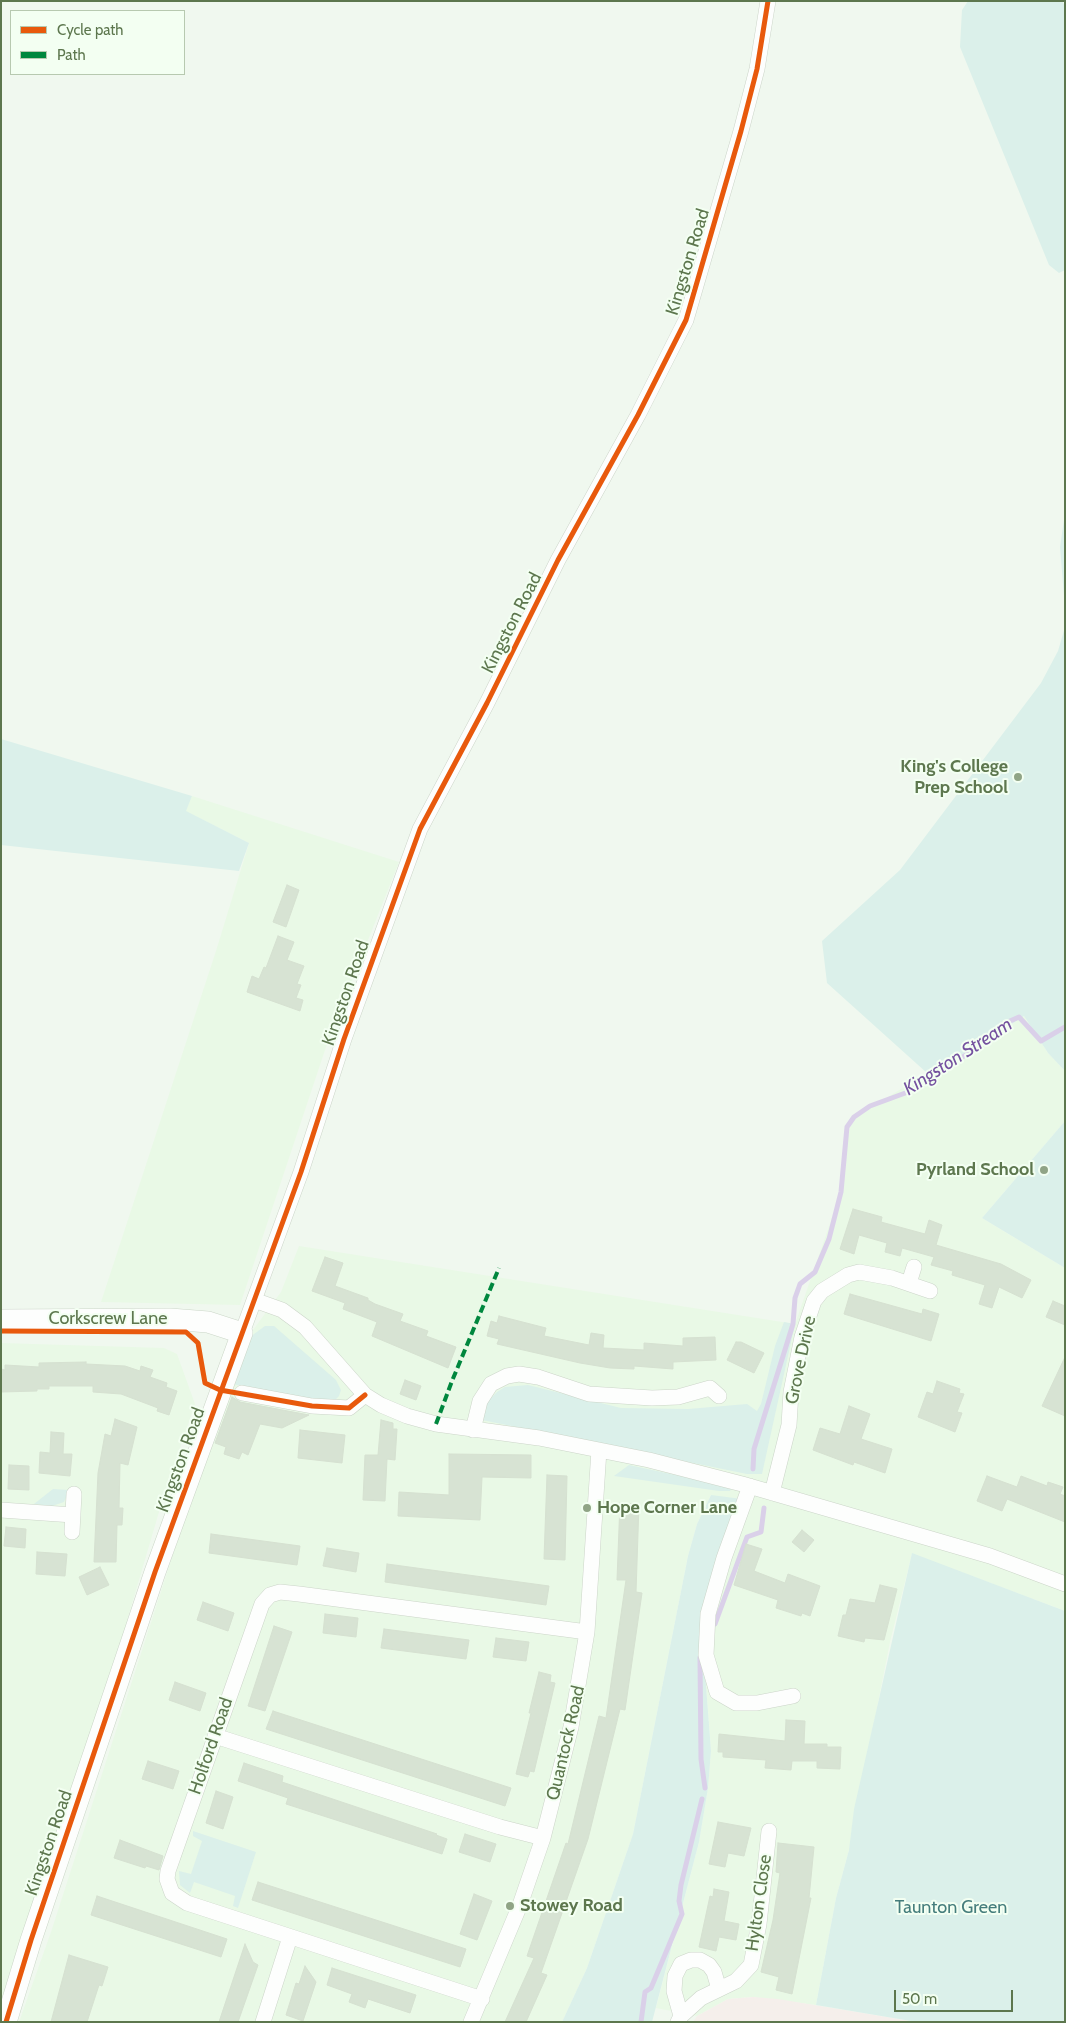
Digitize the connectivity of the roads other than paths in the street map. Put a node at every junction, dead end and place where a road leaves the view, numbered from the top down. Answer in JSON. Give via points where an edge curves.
{"nodes":[{"id":1,"x":768,"y":1,"type":"edge"},
{"id":2,"x":914,"y":1267,"type":"dead end"},
{"id":3,"x":909,"y":1284,"type":"junction"},
{"id":4,"x":930,"y":1292,"type":"dead end"},
{"id":5,"x":254,"y":1300,"type":"junction"},
{"id":6,"x":1,"y":1320,"type":"edge"},
{"id":7,"x":242,"y":1333,"type":"junction"},
{"id":8,"x":714,"y":1387,"type":"dead end"},
{"id":9,"x":242,"y":1393,"type":"dead end"},
{"id":10,"x":365,"y":1395,"type":"junction"},
{"id":11,"x":473,"y":1430,"type":"junction"},
{"id":12,"x":599,"y":1450,"type":"junction"},
{"id":13,"x":750,"y":1486,"type":"junction"},
{"id":14,"x":772,"y":1493,"type":"junction"},
{"id":15,"x":74,"y":1494,"type":"dead end"},
{"id":16,"x":1,"y":1510,"type":"edge"},
{"id":17,"x":73,"y":1514,"type":"junction"},
{"id":18,"x":72,"y":1532,"type":"dead end"},
{"id":19,"x":1065,"y":1584,"type":"edge"},
{"id":20,"x":587,"y":1632,"type":"junction"},
{"id":21,"x":793,"y":1696,"type":"dead end"},
{"id":22,"x":215,"y":1736,"type":"junction"},
{"id":23,"x":769,"y":1831,"type":"dead end"},
{"id":24,"x":543,"y":1838,"type":"junction"},
{"id":25,"x":290,"y":1937,"type":"junction"},
{"id":26,"x":719,"y":1989,"type":"junction"},
{"id":27,"x":482,"y":1999,"type":"junction"},
{"id":28,"x":679,"y":2019,"type":"edge"},
{"id":29,"x":6,"y":2022,"type":"edge"},
{"id":30,"x":263,"y":2022,"type":"edge"},
{"id":31,"x":471,"y":2022,"type":"edge"}],
"edges":[{"from":1,"to":5,"type":"street","name":"Kingston Road","via":[[757,69],[741,132],[686,320],[420,829]]},
{"from":2,"to":3,"type":"street"},
{"from":3,"to":4,"type":"street","name":"Grove Drive"},
{"from":3,"to":14,"type":"street","name":"Grove Drive","via":[[859,1272],[833,1283],[814,1301],[802,1337],[791,1392],[789,1425]]},
{"from":5,"to":7,"type":"street","name":"Kingston Road"},
{"from":5,"to":10,"type":"street","via":[[282,1310],[305,1327]]},
{"from":6,"to":7,"type":"street","name":"Corkscrew Lane","via":[[170,1319],[208,1322]]},
{"from":7,"to":29,"type":"street","name":"Kingston Road","via":[[155,1572]]},
{"from":8,"to":11,"type":"street","via":[[678,1397],[620,1396],[589,1394],[538,1377],[507,1376],[491,1384],[480,1401]]},
{"from":9,"to":10,"type":"street","via":[[312,1406],[349,1408]]},
{"from":10,"to":11,"type":"street","via":[[406,1416]]},
{"from":11,"to":12,"type":"street"},
{"from":12,"to":13,"type":"street"},
{"from":12,"to":20,"type":"street","name":"Quantock Road"},
{"from":13,"to":14,"type":"street"},
{"from":13,"to":21,"type":"street","via":[[708,1614],[706,1655],[717,1692],[736,1703],[757,1703]]},
{"from":14,"to":19,"type":"street","via":[[990,1556]]},
{"from":15,"to":17,"type":"street"},
{"from":16,"to":17,"type":"street"},
{"from":17,"to":18,"type":"street"},
{"from":20,"to":22,"type":"street","name":"Holford Road","via":[[280,1592],[270,1595],[262,1604]]},
{"from":20,"to":24,"type":"street","name":"Quantock Road","via":[[573,1718]]},
{"from":22,"to":24,"type":"street"},
{"from":22,"to":25,"type":"street","name":"Holford Road","via":[[168,1871],[172,1893],[187,1903]]},
{"from":23,"to":26,"type":"street","name":"Hylton Close","via":[[751,1965],[736,1981]]},
{"from":24,"to":27,"type":"street","name":"Quantock Road"},
{"from":25,"to":27,"type":"street","name":"Holford Road"},
{"from":25,"to":30,"type":"street"},
{"from":26,"to":28,"type":"street","name":"Hylton Close","via":[[701,1998]]},
{"from":26,"to":28,"type":"street","name":"Hylton Close","via":[[718,1980],[709,1965],[700,1960],[681,1964],[675,1976],[674,1991]]},
{"from":27,"to":31,"type":"street","name":"Quantock Road"}]}
